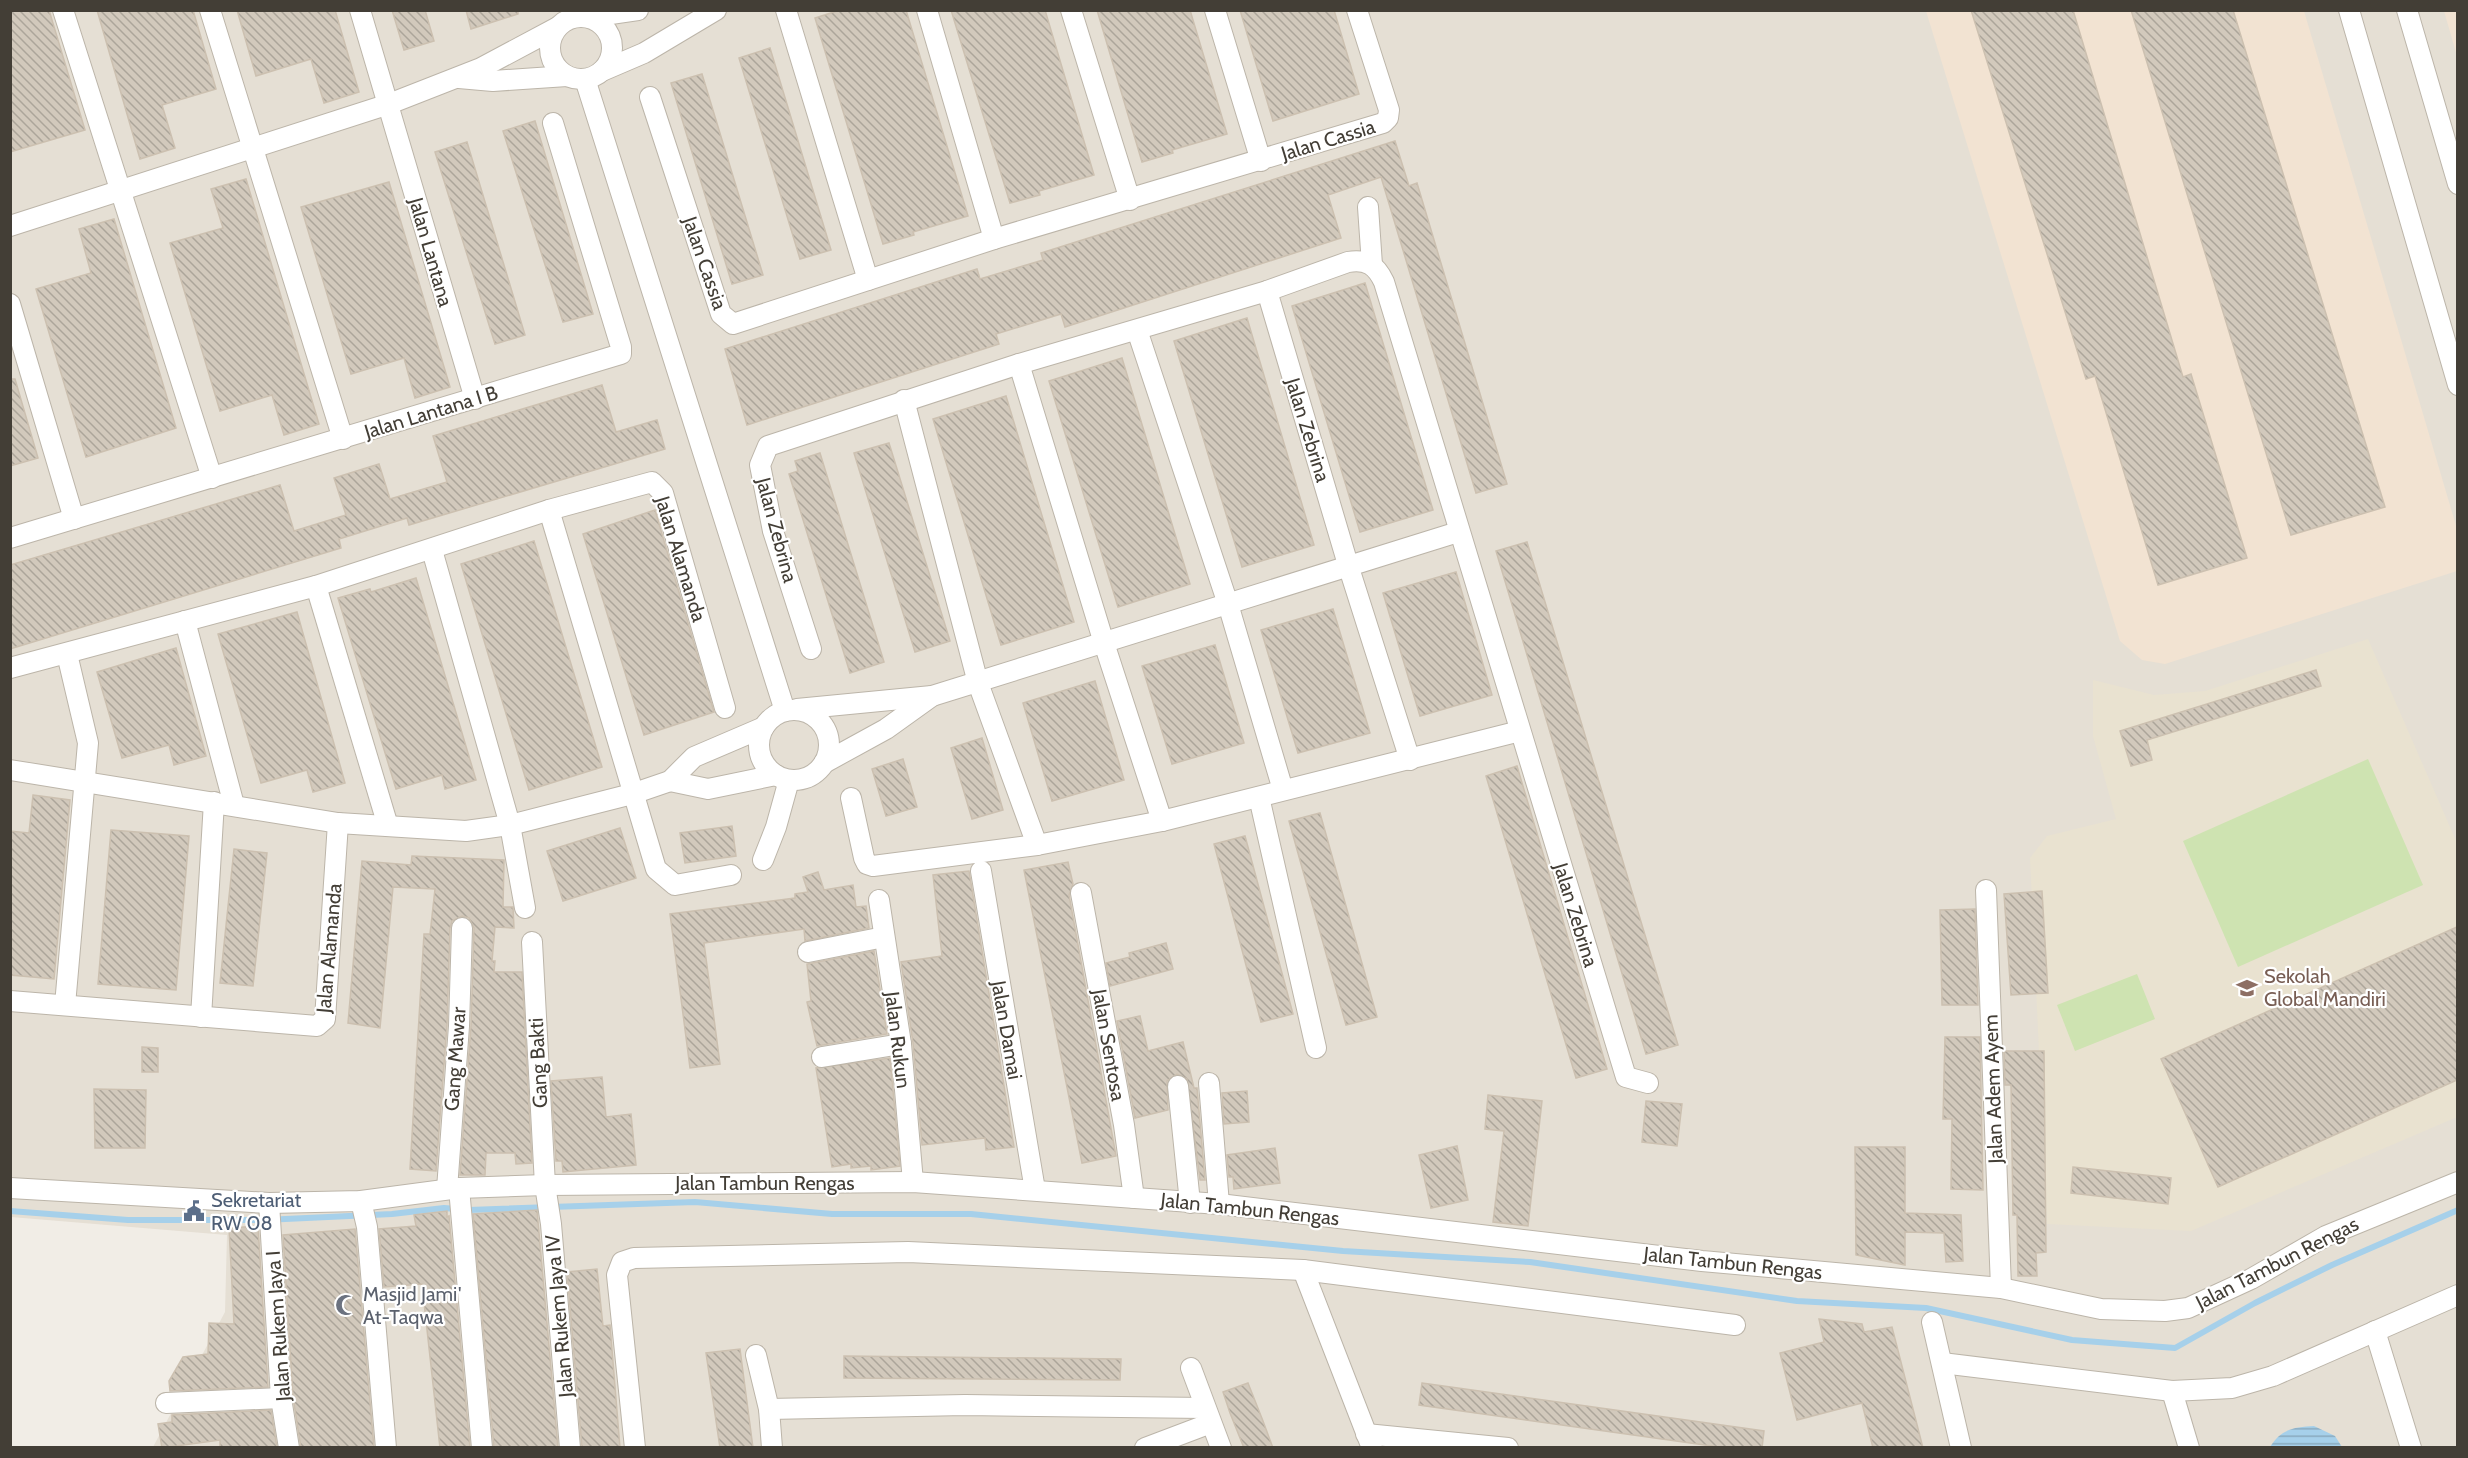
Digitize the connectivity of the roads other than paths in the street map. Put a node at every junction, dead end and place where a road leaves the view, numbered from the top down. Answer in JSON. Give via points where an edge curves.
{"nodes":[{"id":1,"x":63,"y":10,"type":"edge"},
{"id":2,"x":210,"y":10,"type":"edge"},
{"id":3,"x":360,"y":10,"type":"edge"},
{"id":4,"x":638,"y":10,"type":"edge"},
{"id":5,"x":716,"y":10,"type":"edge"},
{"id":6,"x":786,"y":10,"type":"edge"},
{"id":7,"x":927,"y":10,"type":"edge"},
{"id":8,"x":1071,"y":10,"type":"edge"},
{"id":9,"x":1215,"y":10,"type":"edge"},
{"id":10,"x":1357,"y":10,"type":"edge"},
{"id":11,"x":2349,"y":10,"type":"edge"},
{"id":12,"x":2407,"y":10,"type":"edge"},
{"id":13,"x":572,"y":18,"type":"edge"},
{"id":14,"x":585,"y":75,"type":"junction"},
{"id":15,"x":453,"y":78,"type":"junction"},
{"id":16,"x":650,"y":97,"type":"dead end"},
{"id":17,"x":389,"y":104,"type":"junction"},
{"id":18,"x":553,"y":123,"type":"dead end"},
{"id":19,"x":252,"y":148,"type":"junction"},
{"id":20,"x":1261,"y":161,"type":"junction"},
{"id":21,"x":2457,"y":184,"type":"edge"},
{"id":22,"x":121,"y":190,"type":"junction"},
{"id":23,"x":1130,"y":200,"type":"junction"},
{"id":24,"x":1368,"y":207,"type":"dead end"},
{"id":25,"x":10,"y":226,"type":"edge"},
{"id":26,"x":994,"y":238,"type":"junction"},
{"id":27,"x":1372,"y":265,"type":"junction"},
{"id":28,"x":868,"y":280,"type":"junction"},
{"id":29,"x":1267,"y":291,"type":"junction"},
{"id":30,"x":10,"y":304,"type":"edge"},
{"id":31,"x":1137,"y":330,"type":"junction"},
{"id":32,"x":1019,"y":364,"type":"junction"},
{"id":33,"x":2457,"y":385,"type":"edge"},
{"id":34,"x":475,"y":399,"type":"junction"},
{"id":35,"x":904,"y":400,"type":"junction"},
{"id":36,"x":343,"y":439,"type":"junction"},
{"id":37,"x":212,"y":478,"type":"junction"},
{"id":38,"x":549,"y":510,"type":"junction"},
{"id":39,"x":74,"y":519,"type":"junction"},
{"id":40,"x":1458,"y":532,"type":"junction"},
{"id":41,"x":10,"y":538,"type":"edge"},
{"id":42,"x":432,"y":550,"type":"junction"},
{"id":43,"x":1349,"y":568,"type":"junction"},
{"id":44,"x":316,"y":586,"type":"junction"},
{"id":45,"x":1228,"y":604,"type":"junction"},
{"id":46,"x":185,"y":621,"type":"junction"},
{"id":47,"x":1104,"y":643,"type":"junction"},
{"id":48,"x":811,"y":649,"type":"dead end"},
{"id":49,"x":67,"y":654,"type":"junction"},
{"id":50,"x":10,"y":668,"type":"edge"},
{"id":51,"x":978,"y":683,"type":"junction"},
{"id":52,"x":932,"y":696,"type":"junction"},
{"id":53,"x":725,"y":708,"type":"dead end"},
{"id":54,"x":791,"y":710,"type":"junction"},
{"id":55,"x":764,"y":727,"type":"junction"},
{"id":56,"x":1520,"y":731,"type":"junction"},
{"id":57,"x":1410,"y":760,"type":"junction"},
{"id":58,"x":824,"y":763,"type":"junction"},
{"id":59,"x":10,"y":770,"type":"edge"},
{"id":60,"x":783,"y":777,"type":"junction"},
{"id":61,"x":85,"y":781,"type":"junction"},
{"id":62,"x":670,"y":781,"type":"junction"},
{"id":63,"x":1283,"y":790,"type":"junction"},
{"id":64,"x":632,"y":794,"type":"junction"},
{"id":65,"x":1259,"y":797,"type":"junction"},
{"id":66,"x":851,"y":798,"type":"dead end"},
{"id":67,"x":224,"y":804,"type":"junction"},
{"id":68,"x":1162,"y":820,"type":"junction"},
{"id":69,"x":338,"y":823,"type":"junction"},
{"id":70,"x":510,"y":825,"type":"junction"},
{"id":71,"x":388,"y":826,"type":"junction"},
{"id":72,"x":1037,"y":845,"type":"junction"},
{"id":73,"x":763,"y":860,"type":"dead end"},
{"id":74,"x":981,"y":871,"type":"dead end"},
{"id":75,"x":731,"y":875,"type":"dead end"},
{"id":76,"x":1986,"y":890,"type":"dead end"},
{"id":77,"x":1081,"y":893,"type":"dead end"},
{"id":78,"x":879,"y":900,"type":"dead end"},
{"id":79,"x":525,"y":908,"type":"dead end"},
{"id":80,"x":462,"y":928,"type":"dead end"},
{"id":81,"x":884,"y":937,"type":"junction"},
{"id":82,"x":532,"y":942,"type":"dead end"},
{"id":83,"x":808,"y":952,"type":"dead end"},
{"id":84,"x":10,"y":1001,"type":"edge"},
{"id":85,"x":65,"y":1005,"type":"junction"},
{"id":86,"x":201,"y":1017,"type":"junction"},
{"id":87,"x":901,"y":1044,"type":"junction"},
{"id":88,"x":1316,"y":1048,"type":"dead end"},
{"id":89,"x":822,"y":1057,"type":"dead end"},
{"id":90,"x":1209,"y":1083,"type":"dead end"},
{"id":91,"x":1647,"y":1083,"type":"dead end"},
{"id":92,"x":1178,"y":1086,"type":"dead end"},
{"id":93,"x":913,"y":1182,"type":"junction"},
{"id":94,"x":2457,"y":1182,"type":"edge"},
{"id":95,"x":10,"y":1188,"type":"edge"},
{"id":96,"x":1035,"y":1190,"type":"junction"},
{"id":97,"x":546,"y":1195,"type":"junction"},
{"id":98,"x":456,"y":1196,"type":"junction"},
{"id":99,"x":1134,"y":1198,"type":"junction"},
{"id":100,"x":1190,"y":1203,"type":"junction"},
{"id":101,"x":361,"y":1204,"type":"junction"},
{"id":102,"x":1219,"y":1204,"type":"junction"},
{"id":103,"x":270,"y":1217,"type":"junction"},
{"id":104,"x":1303,"y":1270,"type":"junction"},
{"id":105,"x":2001,"y":1288,"type":"junction"},
{"id":106,"x":2457,"y":1295,"type":"edge"},
{"id":107,"x":1932,"y":1322,"type":"dead end"},
{"id":108,"x":1735,"y":1325,"type":"dead end"},
{"id":109,"x":2375,"y":1331,"type":"junction"},
{"id":110,"x":756,"y":1355,"type":"dead end"},
{"id":111,"x":1942,"y":1363,"type":"junction"},
{"id":112,"x":1191,"y":1368,"type":"dead end"},
{"id":113,"x":2172,"y":1391,"type":"junction"},
{"id":114,"x":281,"y":1398,"type":"junction"},
{"id":115,"x":166,"y":1403,"type":"dead end"},
{"id":116,"x":769,"y":1409,"type":"junction"},
{"id":117,"x":1208,"y":1415,"type":"junction"},
{"id":118,"x":1369,"y":1441,"type":"edge"},
{"id":119,"x":289,"y":1448,"type":"edge"},
{"id":120,"x":386,"y":1448,"type":"edge"},
{"id":121,"x":482,"y":1448,"type":"edge"},
{"id":122,"x":570,"y":1448,"type":"edge"},
{"id":123,"x":634,"y":1448,"type":"edge"},
{"id":124,"x":772,"y":1448,"type":"edge"},
{"id":125,"x":1145,"y":1448,"type":"edge"},
{"id":126,"x":1221,"y":1448,"type":"edge"},
{"id":127,"x":1508,"y":1448,"type":"edge"},
{"id":128,"x":1961,"y":1448,"type":"edge"},
{"id":129,"x":2189,"y":1448,"type":"edge"},
{"id":130,"x":2411,"y":1448,"type":"edge"}],
"edges":[{"from":1,"to":22,"type":"street"},
{"from":2,"to":19,"type":"street"},
{"from":3,"to":17,"type":"street","name":"Jalan Lantana"},
{"from":4,"to":13,"type":"street"},
{"from":5,"to":14,"type":"street","via":[[644,53]]},
{"from":6,"to":28,"type":"street"},
{"from":7,"to":26,"type":"street"},
{"from":8,"to":23,"type":"street"},
{"from":9,"to":20,"type":"street","name":"Jalan Cassia"},
{"from":10,"to":20,"type":"street","name":"Jalan Cassia","via":[[1389,110],[1388,118],[1383,123]]},
{"from":11,"to":33,"type":"street"},
{"from":12,"to":21,"type":"street"},
{"from":13,"to":14,"type":"street","via":[[549,45],[550,54],[559,71]]},
{"from":13,"to":14,"type":"street","via":[[607,31],[611,41],[609,63]]},
{"from":13,"to":15,"type":"street","via":[[481,68]]},
{"from":14,"to":15,"type":"street","via":[[493,81]]},
{"from":14,"to":54,"type":"street"},
{"from":15,"to":17,"type":"street"},
{"from":16,"to":28,"type":"street","name":"Jalan Cassia","via":[[726,321],[732,324]]},
{"from":17,"to":19,"type":"street"},
{"from":17,"to":34,"type":"street","name":"Jalan Lantana"},
{"from":18,"to":34,"type":"street","name":"Jalan Lantana I B","via":[[621,354]]},
{"from":19,"to":22,"type":"street"},
{"from":19,"to":36,"type":"street"},
{"from":20,"to":23,"type":"street","name":"Jalan Cassia"},
{"from":22,"to":25,"type":"street"},
{"from":22,"to":37,"type":"street"},
{"from":23,"to":26,"type":"street","name":"Jalan Cassia"},
{"from":24,"to":27,"type":"street","name":"Jalan Zebrina"},
{"from":26,"to":28,"type":"street","name":"Jalan Cassia"},
{"from":27,"to":29,"type":"street","name":"Jalan Zebrina","via":[[1348,262]]},
{"from":27,"to":40,"type":"street","name":"Jalan Zebrina","via":[[1384,282]]},
{"from":29,"to":31,"type":"street","name":"Jalan Zebrina"},
{"from":29,"to":43,"type":"street","name":"Jalan Zebrina"},
{"from":30,"to":39,"type":"street"},
{"from":31,"to":32,"type":"street","name":"Jalan Zebrina"},
{"from":31,"to":45,"type":"street"},
{"from":32,"to":35,"type":"street","name":"Jalan Zebrina"},
{"from":32,"to":47,"type":"street"},
{"from":34,"to":36,"type":"street","name":"Jalan Lantana I B"},
{"from":35,"to":48,"type":"street","name":"Jalan Zebrina","via":[[777,441],[764,451],[760,465],[773,531]]},
{"from":35,"to":51,"type":"street"},
{"from":36,"to":37,"type":"street","name":"Jalan Lantana I B"},
{"from":37,"to":39,"type":"street","name":"Jalan Lantana I B"},
{"from":38,"to":42,"type":"street","name":"Jalan Alamanda"},
{"from":38,"to":53,"type":"street","name":"Jalan Alamanda","via":[[646,483],[658,486]]},
{"from":38,"to":64,"type":"street"},
{"from":39,"to":41,"type":"street","name":"Jalan Lantana I B"},
{"from":40,"to":43,"type":"street"},
{"from":40,"to":56,"type":"street","name":"Jalan Zebrina"},
{"from":42,"to":44,"type":"street","name":"Jalan Alamanda"},
{"from":42,"to":70,"type":"street"},
{"from":43,"to":45,"type":"street"},
{"from":43,"to":57,"type":"street","name":"Jalan Zebrina"},
{"from":44,"to":46,"type":"street","name":"Jalan Alamanda"},
{"from":44,"to":71,"type":"street"},
{"from":45,"to":47,"type":"street"},
{"from":45,"to":63,"type":"street"},
{"from":46,"to":49,"type":"street","name":"Jalan Alamanda"},
{"from":46,"to":67,"type":"street"},
{"from":47,"to":51,"type":"street"},
{"from":47,"to":68,"type":"street"},
{"from":49,"to":50,"type":"street","name":"Jalan Alamanda"},
{"from":49,"to":61,"type":"street","via":[[88,743]]},
{"from":51,"to":52,"type":"street"},
{"from":51,"to":72,"type":"street"},
{"from":52,"to":54,"type":"street"},
{"from":52,"to":58,"type":"street","via":[[886,729]]},
{"from":54,"to":55,"type":"street","via":[[773,717]]},
{"from":54,"to":58,"type":"street","via":[[812,715],[822,724],[829,750]]},
{"from":55,"to":60,"type":"street","via":[[759,740],[764,764]]},
{"from":55,"to":62,"type":"street","via":[[694,757]]},
{"from":56,"to":57,"type":"street"},
{"from":56,"to":91,"type":"street","name":"Jalan Zebrina","via":[[1626,1077]]},
{"from":57,"to":63,"type":"street"},
{"from":58,"to":60,"type":"street","via":[[803,779]]},
{"from":59,"to":61,"type":"street"},
{"from":60,"to":62,"type":"street","via":[[708,789]]},
{"from":60,"to":73,"type":"street","via":[[776,827]]},
{"from":61,"to":67,"type":"street"},
{"from":61,"to":85,"type":"street"},
{"from":62,"to":64,"type":"street"},
{"from":63,"to":65,"type":"street"},
{"from":64,"to":70,"type":"street"},
{"from":64,"to":75,"type":"street","via":[[656,869],[664,878],[675,885]]},
{"from":65,"to":68,"type":"street"},
{"from":65,"to":88,"type":"street"},
{"from":66,"to":72,"type":"street","via":[[864,858],[873,866]]},
{"from":67,"to":69,"type":"street"},
{"from":67,"to":86,"type":"street"},
{"from":68,"to":72,"type":"street"},
{"from":69,"to":71,"type":"street"},
{"from":69,"to":86,"type":"street","name":"Jalan Alamanda","via":[[325,1019],[317,1026]]},
{"from":70,"to":71,"type":"street","via":[[466,831]]},
{"from":70,"to":79,"type":"street"},
{"from":74,"to":96,"type":"street","name":"Jalan Damai"},
{"from":76,"to":105,"type":"street","name":"Jalan Adem Ayem"},
{"from":77,"to":99,"type":"street","name":"Jalan Sentosa"},
{"from":78,"to":81,"type":"street","name":"Jalan Rukun"},
{"from":80,"to":98,"type":"street","name":"Gang Mawar"},
{"from":81,"to":83,"type":"street"},
{"from":81,"to":87,"type":"street","name":"Jalan Rukun"},
{"from":82,"to":97,"type":"street","name":"Gang Bakti"},
{"from":84,"to":85,"type":"street","name":"Jalan Alamanda"},
{"from":85,"to":86,"type":"street","name":"Jalan Alamanda"},
{"from":87,"to":89,"type":"street"},
{"from":87,"to":93,"type":"street","name":"Jalan Rukun"},
{"from":90,"to":102,"type":"street"},
{"from":92,"to":100,"type":"street"},
{"from":93,"to":96,"type":"street","name":"Jalan Tambun Rengas"},
{"from":93,"to":97,"type":"street","name":"Jalan Tambun Rengas"},
{"from":94,"to":105,"type":"street","name":"Jalan Tambun Rengas","via":[[2326,1236],[2251,1279],[2188,1308],[2101,1309]]},
{"from":95,"to":103,"type":"street","name":"Jalan Tambun Rengas"},
{"from":96,"to":99,"type":"street","name":"Jalan Tambun Rengas"},
{"from":97,"to":98,"type":"street","name":"Jalan Tambun Rengas"},
{"from":97,"to":122,"type":"street","name":"Jalan Rukem Jaya IV"},
{"from":98,"to":101,"type":"street","name":"Jalan Tambun Rengas"},
{"from":98,"to":121,"type":"street","name":"Gang Mawar"},
{"from":99,"to":100,"type":"street","name":"Jalan Tambun Rengas"},
{"from":100,"to":102,"type":"street","name":"Jalan Tambun Rengas"},
{"from":101,"to":103,"type":"street","name":"Jalan Tambun Rengas"},
{"from":101,"to":120,"type":"street","via":[[367,1227]]},
{"from":102,"to":105,"type":"street","name":"Jalan Tambun Rengas","via":[[1702,1261]]},
{"from":103,"to":114,"type":"street","name":"Jalan Rukem Jaya I"},
{"from":104,"to":108,"type":"street"},
{"from":104,"to":118,"type":"street"},
{"from":104,"to":123,"type":"street","via":[[908,1252],[626,1260],[618,1267],[617,1275]]},
{"from":106,"to":109,"type":"street"},
{"from":107,"to":111,"type":"street"},
{"from":109,"to":113,"type":"street","via":[[2273,1376],[2232,1389]]},
{"from":109,"to":130,"type":"street"},
{"from":110,"to":116,"type":"street"},
{"from":111,"to":113,"type":"street"},
{"from":111,"to":128,"type":"street"},
{"from":112,"to":117,"type":"street"},
{"from":113,"to":129,"type":"street"},
{"from":114,"to":115,"type":"street"},
{"from":114,"to":119,"type":"street","name":"Jalan Rukem Jaya I"},
{"from":116,"to":117,"type":"street","via":[[965,1405]]},
{"from":116,"to":124,"type":"street"},
{"from":117,"to":125,"type":"street"},
{"from":117,"to":126,"type":"street"},
{"from":118,"to":127,"type":"street"}]}
